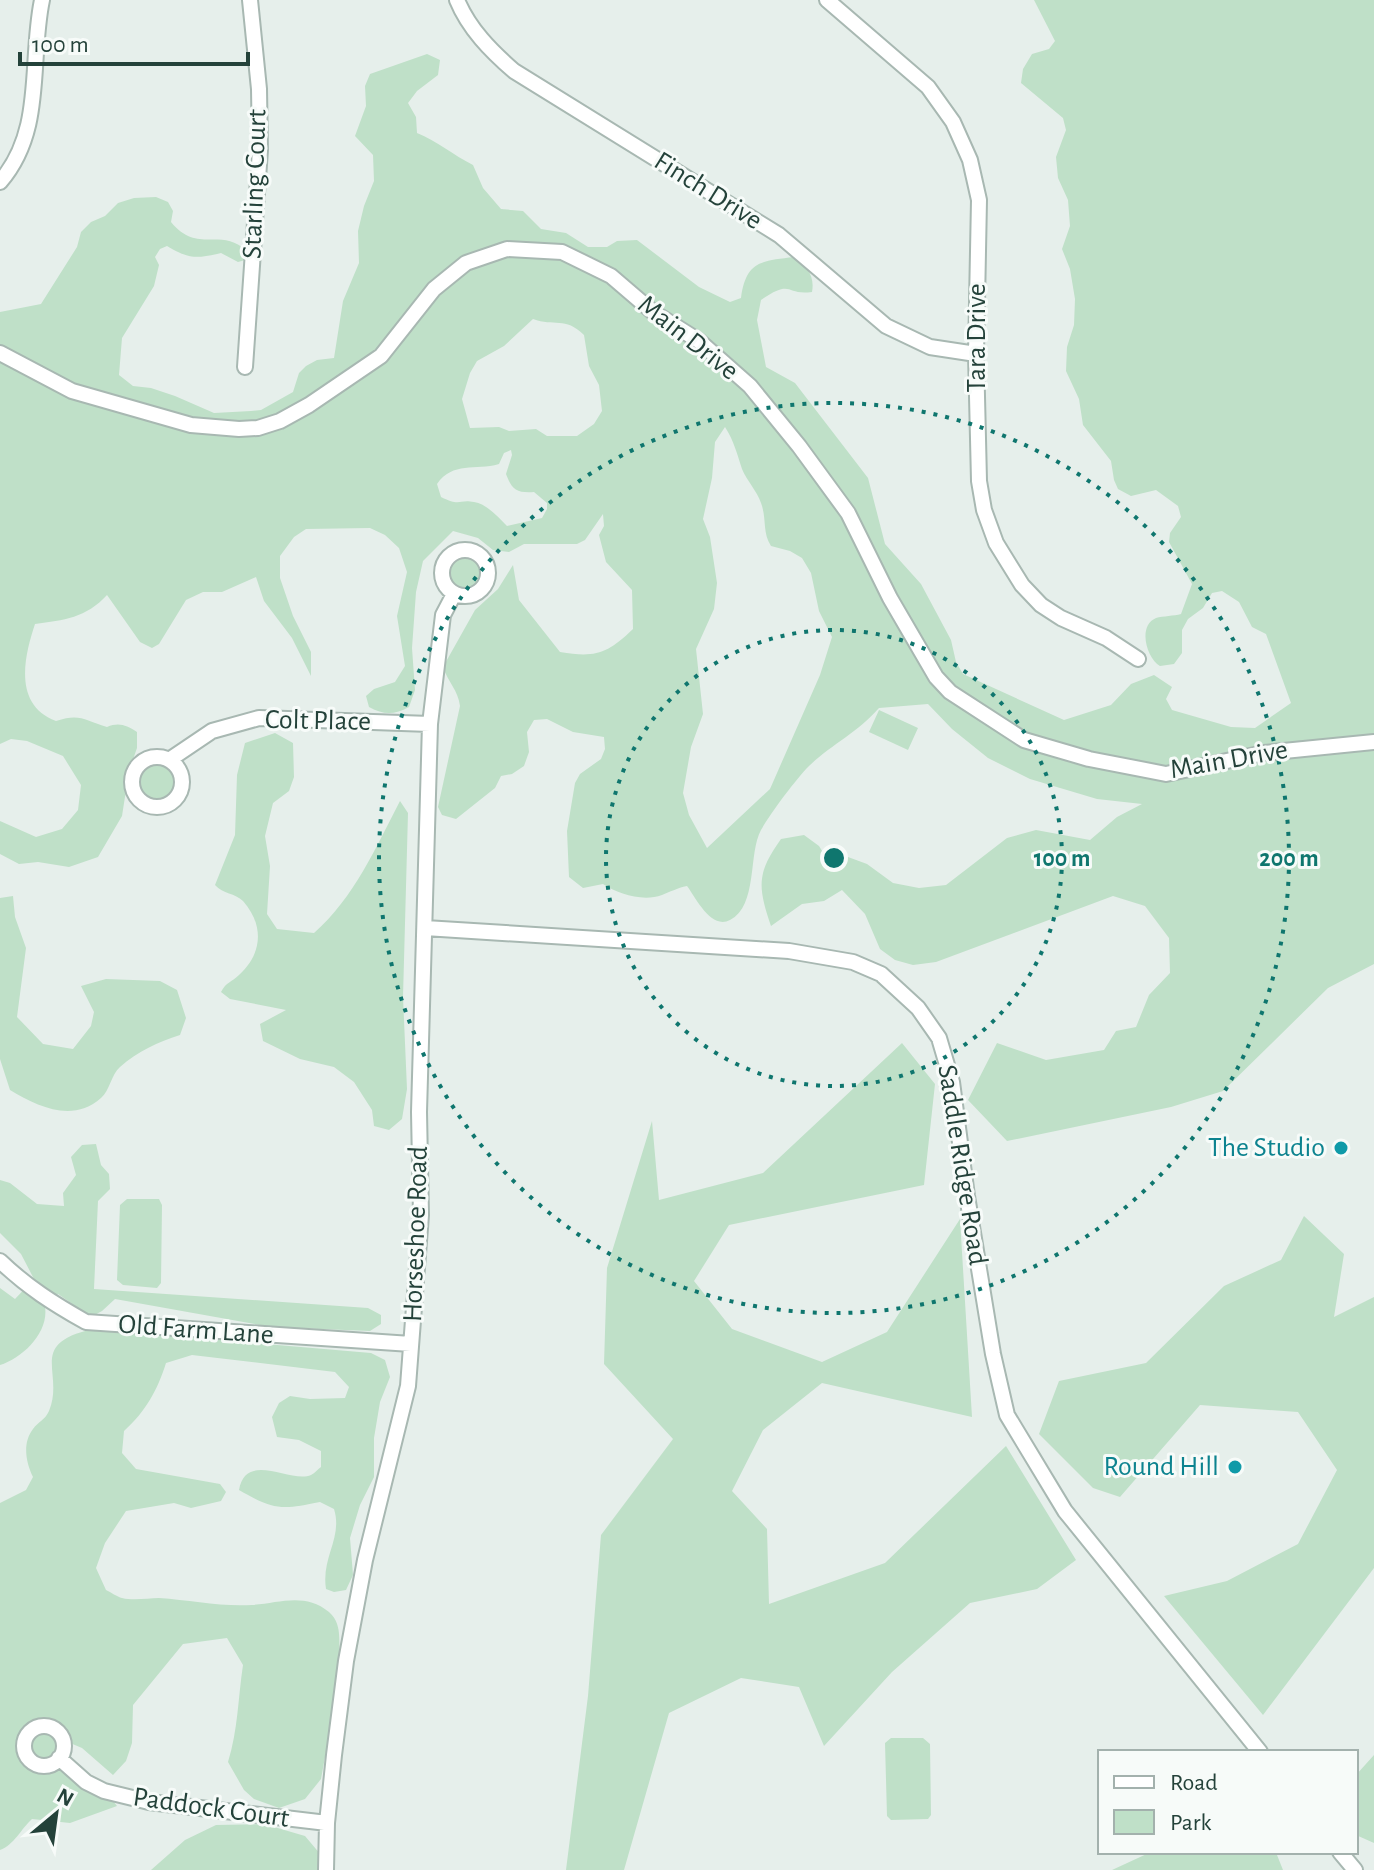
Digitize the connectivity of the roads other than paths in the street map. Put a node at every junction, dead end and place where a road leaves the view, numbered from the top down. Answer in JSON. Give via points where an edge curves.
{"nodes":[{"id":1,"x":42,"y":0,"type":"edge"},
{"id":2,"x":250,"y":0,"type":"edge"},
{"id":3,"x":457,"y":0,"type":"edge"},
{"id":4,"x":827,"y":0,"type":"edge"},
{"id":5,"x":0,"y":182,"type":"edge"},
{"id":6,"x":0,"y":353,"type":"edge"},
{"id":7,"x":976,"y":354,"type":"junction"},
{"id":8,"x":245,"y":367,"type":"dead end"},
{"id":9,"x":454,"y":594,"type":"dead end"},
{"id":10,"x":1138,"y":659,"type":"dead end"},
{"id":11,"x":430,"y":724,"type":"junction"},
{"id":12,"x":1374,"y":742,"type":"edge"},
{"id":13,"x":169,"y":760,"type":"dead end"},
{"id":14,"x":425,"y":928,"type":"junction"},
{"id":15,"x":0,"y":1261,"type":"edge"},
{"id":16,"x":411,"y":1344,"type":"junction"},
{"id":17,"x":1258,"y":1750,"type":"edge"},
{"id":18,"x":59,"y":1758,"type":"dead end"},
{"id":19,"x":327,"y":1823,"type":"junction"},
{"id":20,"x":1342,"y":1854,"type":"edge"},
{"id":21,"x":326,"y":1870,"type":"edge"},
{"id":22,"x":1355,"y":1870,"type":"edge"}],
"edges":[{"from":1,"to":5,"type":"street","via":[[28,131]]},
{"from":2,"to":8,"type":"street","name":"Starling Court","via":[[260,150]]},
{"from":3,"to":7,"type":"street","name":"Finch Drive","via":[[478,36],[514,71],[779,235],[886,326],[930,347]]},
{"from":4,"to":7,"type":"street","name":"Tara Drive","via":[[928,87],[953,122],[970,160],[979,200]]},
{"from":6,"to":12,"type":"street","name":"Main Drive","via":[[72,391],[191,425],[258,428],[309,405],[381,356],[434,289],[466,263],[507,249],[562,252],[611,276],[750,386],[848,513],[936,677],[950,692],[1024,740],[1166,774],[1264,753]]},
{"from":7,"to":10,"type":"street","name":"Tara Drive","via":[[981,497],[1004,559],[1029,594],[1053,614]]},
{"from":9,"to":11,"type":"street","name":"Horseshoe Road","via":[[443,615]]},
{"from":11,"to":13,"type":"street","name":"Colt Place","via":[[259,718],[212,731]]},
{"from":11,"to":14,"type":"street","name":"Horseshoe Road"},
{"from":14,"to":16,"type":"street","name":"Horseshoe Road","via":[[421,1215]]},
{"from":14,"to":17,"type":"street","name":"Saddle Ridge Road","via":[[802,953],[853,962],[881,974],[918,1008],[939,1038],[952,1082],[1007,1415],[1065,1511]]},
{"from":15,"to":16,"type":"street","name":"Old Farm Lane","via":[[36,1293],[86,1322]]},
{"from":16,"to":19,"type":"street","name":"Horseshoe Road","via":[[408,1386],[346,1661]]},
{"from":18,"to":19,"type":"street","name":"Paddock Court","via":[[104,1791],[149,1802]]},
{"from":19,"to":21,"type":"street","name":"Horseshoe Road"},
{"from":20,"to":22,"type":"street"}]}
